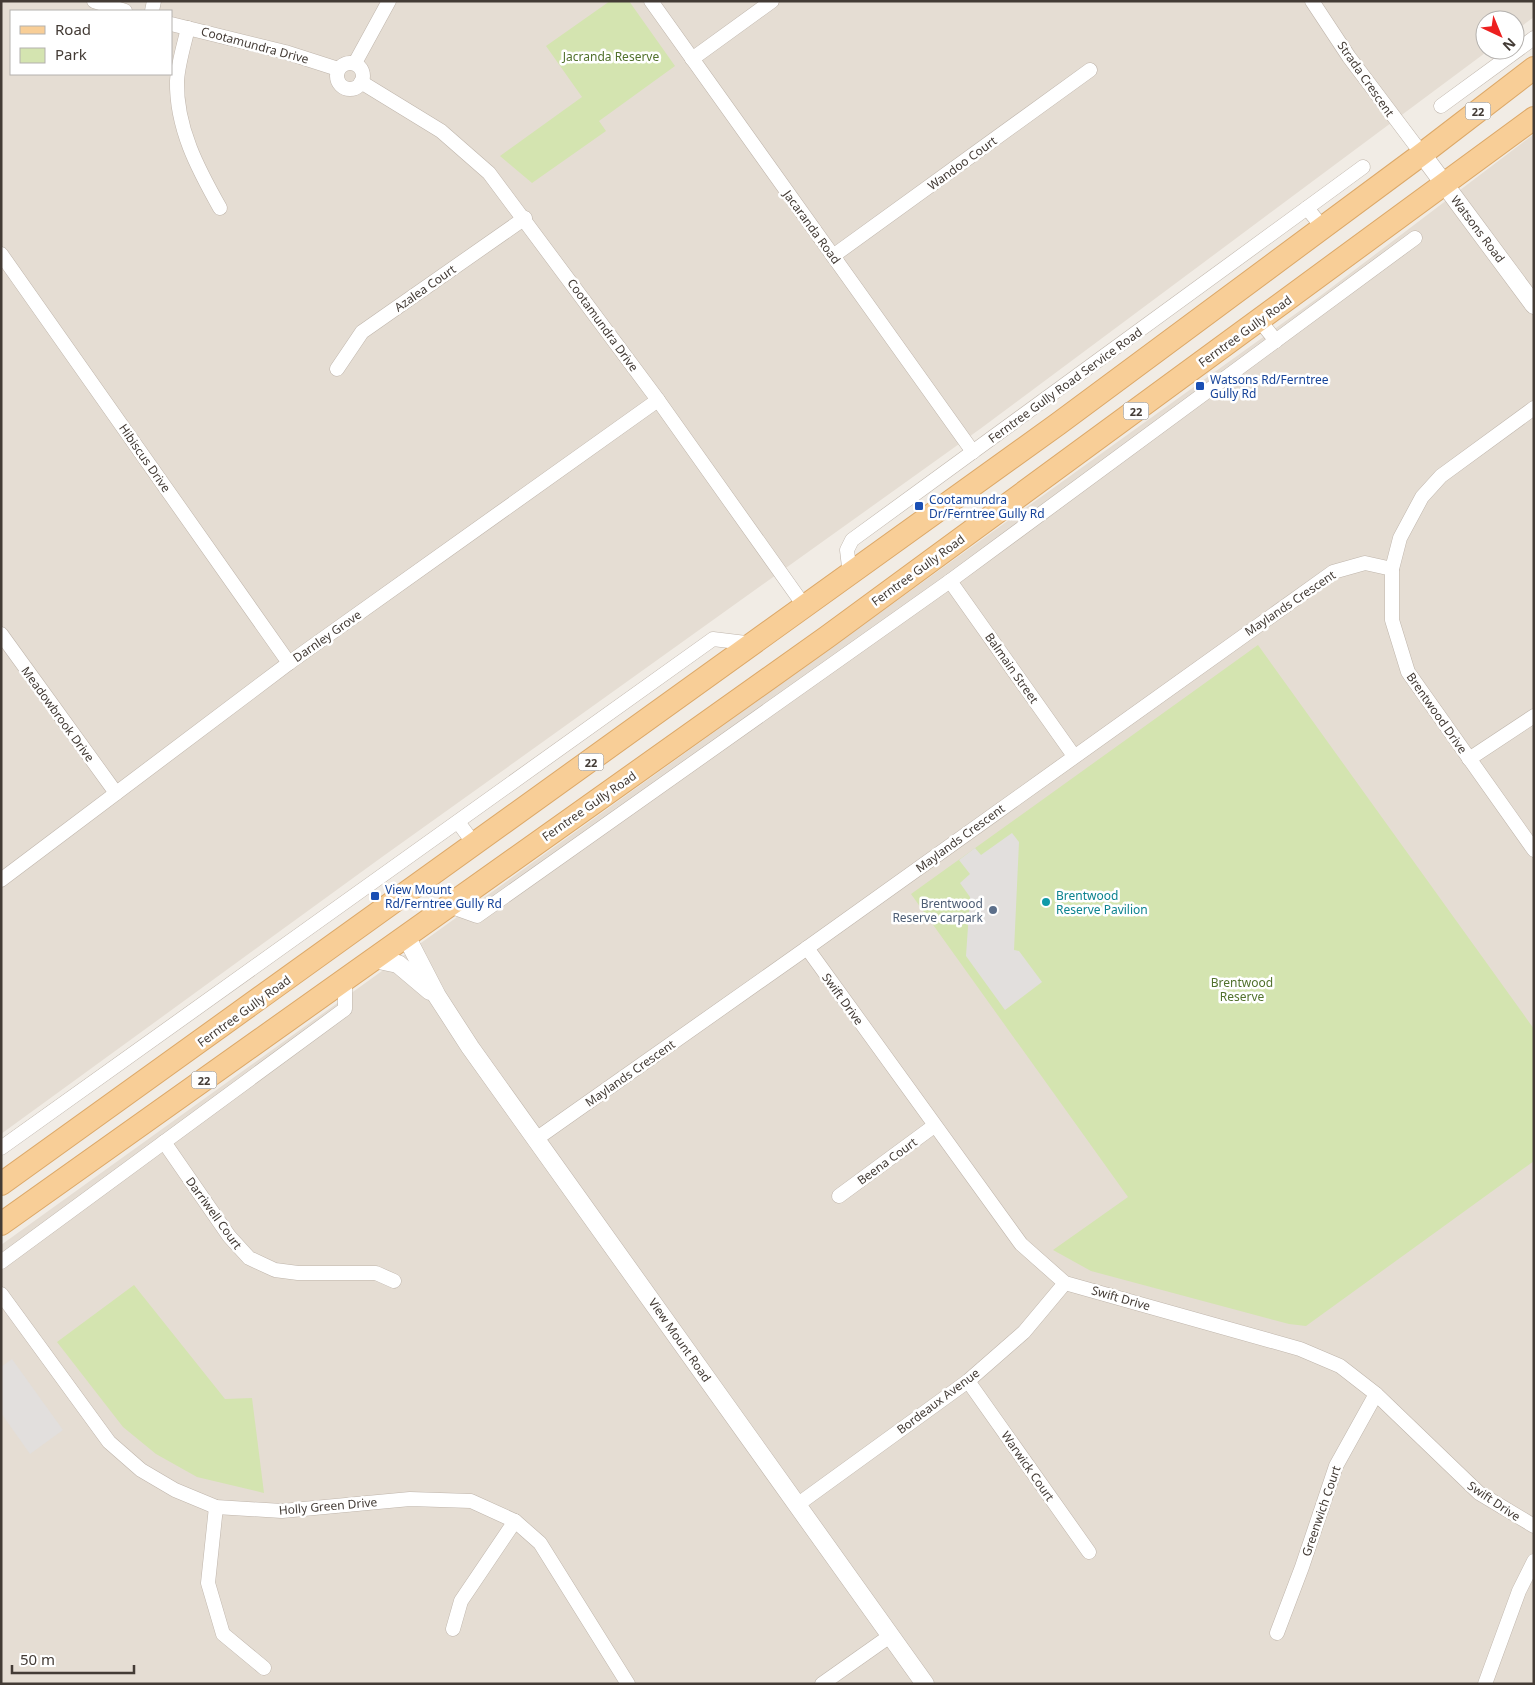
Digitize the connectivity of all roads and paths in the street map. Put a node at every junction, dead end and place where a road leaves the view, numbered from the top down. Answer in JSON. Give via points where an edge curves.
{"nodes":[{"id":1,"x":94,"y":1,"type":"edge"},
{"id":2,"x":389,"y":1,"type":"edge"},
{"id":3,"x":651,"y":1,"type":"edge"},
{"id":4,"x":772,"y":1,"type":"edge"},
{"id":5,"x":1312,"y":1,"type":"edge"},
{"id":6,"x":122,"y":10,"type":"edge"},
{"id":7,"x":172,"y":24,"type":"edge"},
{"id":8,"x":188,"y":28,"type":"junction"},
{"id":9,"x":1534,"y":38,"type":"edge"},
{"id":10,"x":692,"y":59,"type":"junction"},
{"id":11,"x":355,"y":63,"type":"junction"},
{"id":12,"x":1498,"y":64,"type":"junction"},
{"id":13,"x":1534,"y":68,"type":"edge"},
{"id":14,"x":338,"y":69,"type":"junction"},
{"id":15,"x":1090,"y":70,"type":"dead end"},
{"id":16,"x":361,"y":82,"type":"junction"},
{"id":17,"x":1513,"y":83,"type":"junction"},
{"id":18,"x":1441,"y":106,"type":"dead end"},
{"id":19,"x":1534,"y":118,"type":"edge"},
{"id":20,"x":1422,"y":154,"type":"junction"},
{"id":21,"x":1363,"y":167,"type":"dead end"},
{"id":22,"x":1444,"y":184,"type":"junction"},
{"id":23,"x":220,"y":208,"type":"dead end"},
{"id":24,"x":1307,"y":208,"type":"junction"},
{"id":25,"x":525,"y":218,"type":"junction"},
{"id":26,"x":1323,"y":228,"type":"junction"},
{"id":27,"x":1415,"y":238,"type":"dead end"},
{"id":28,"x":1,"y":254,"type":"edge"},
{"id":29,"x":833,"y":256,"type":"junction"},
{"id":30,"x":1534,"y":305,"type":"edge"},
{"id":31,"x":1260,"y":321,"type":"junction"},
{"id":32,"x":1276,"y":342,"type":"junction"},
{"id":33,"x":336,"y":368,"type":"dead end"},
{"id":34,"x":658,"y":400,"type":"junction"},
{"id":35,"x":1534,"y":408,"type":"edge"},
{"id":36,"x":974,"y":452,"type":"junction"},
{"id":37,"x":1392,"y":569,"type":"junction"},
{"id":38,"x":850,"y":575,"type":"junction"},
{"id":39,"x":950,"y":581,"type":"junction"},
{"id":40,"x":805,"y":608,"type":"junction"},
{"id":41,"x":1,"y":634,"type":"edge"},
{"id":42,"x":827,"y":637,"type":"junction"},
{"id":43,"x":754,"y":644,"type":"junction"},
{"id":44,"x":289,"y":663,"type":"junction"},
{"id":45,"x":1534,"y":716,"type":"edge"},
{"id":46,"x":1074,"y":756,"type":"junction"},
{"id":47,"x":1469,"y":759,"type":"junction"},
{"id":48,"x":116,"y":793,"type":"junction"},
{"id":49,"x":458,"y":822,"type":"junction"},
{"id":50,"x":475,"y":845,"type":"junction"},
{"id":51,"x":1534,"y":850,"type":"edge"},
{"id":52,"x":1,"y":880,"type":"edge"},
{"id":53,"x":449,"y":906,"type":"junction"},
{"id":54,"x":377,"y":916,"type":"junction"},
{"id":55,"x":406,"y":936,"type":"junction"},
{"id":56,"x":807,"y":948,"type":"junction"},
{"id":57,"x":374,"y":959,"type":"junction"},
{"id":58,"x":345,"y":980,"type":"junction"},
{"id":59,"x":437,"y":996,"type":"junction"},
{"id":60,"x":934,"y":1126,"type":"junction"},
{"id":61,"x":536,"y":1139,"type":"junction"},
{"id":62,"x":164,"y":1142,"type":"junction"},
{"id":63,"x":1,"y":1148,"type":"edge"},
{"id":64,"x":1,"y":1184,"type":"edge"},
{"id":65,"x":839,"y":1196,"type":"dead end"},
{"id":66,"x":1,"y":1224,"type":"edge"},
{"id":67,"x":1,"y":1262,"type":"edge"},
{"id":68,"x":394,"y":1281,"type":"dead end"},
{"id":69,"x":1065,"y":1283,"type":"junction"},
{"id":70,"x":1,"y":1294,"type":"edge"},
{"id":71,"x":968,"y":1380,"type":"junction"},
{"id":72,"x":1376,"y":1394,"type":"junction"},
{"id":73,"x":797,"y":1505,"type":"junction"},
{"id":74,"x":216,"y":1507,"type":"junction"},
{"id":75,"x":515,"y":1521,"type":"junction"},
{"id":76,"x":1534,"y":1526,"type":"edge"},
{"id":77,"x":1089,"y":1552,"type":"dead end"},
{"id":78,"x":1534,"y":1561,"type":"edge"},
{"id":79,"x":453,"y":1629,"type":"dead end"},
{"id":80,"x":1277,"y":1633,"type":"dead end"},
{"id":81,"x":890,"y":1636,"type":"junction"},
{"id":82,"x":264,"y":1668,"type":"dead end"},
{"id":83,"x":628,"y":1684,"type":"edge"},
{"id":84,"x":822,"y":1684,"type":"edge"},
{"id":85,"x":924,"y":1684,"type":"edge"},
{"id":86,"x":1485,"y":1684,"type":"edge"}],
"edges":[{"from":1,"to":6,"type":"street"},
{"from":2,"to":11,"type":"street"},
{"from":3,"to":10,"type":"street","name":"Jacaranda Road"},
{"from":4,"to":10,"type":"street"},
{"from":5,"to":20,"type":"street","name":"Strada Crescent"},
{"from":7,"to":8,"type":"street","name":"Cootamundra Drive"},
{"from":8,"to":14,"type":"street","name":"Cootamundra Drive","via":[[286,52]]},
{"from":8,"to":23,"type":"street","via":[[177,81],[183,129],[199,172]]},
{"from":9,"to":12,"type":"street"},
{"from":10,"to":29,"type":"street","name":"Jacaranda Road"},
{"from":11,"to":14,"type":"street","via":[[345,63]]},
{"from":11,"to":16,"type":"street","via":[[362,69]]},
{"from":12,"to":17,"type":"street"},
{"from":12,"to":18,"type":"street"},
{"from":13,"to":17,"type":"main road","name":"Ferntree Gully Road","number":"22"},
{"from":14,"to":16,"type":"street","via":[[337,78],[345,88],[354,88]]},
{"from":15,"to":29,"type":"street","name":"Wandoo Court"},
{"from":16,"to":25,"type":"street","name":"Cootamundra Drive","via":[[441,132],[489,173]]},
{"from":17,"to":20,"type":"main road","name":"Ferntree Gully Road","number":"22"},
{"from":19,"to":22,"type":"main road","name":"Ferntree Gully Road","number":"22"},
{"from":20,"to":22,"type":"street","name":"Watsons Road"},
{"from":20,"to":26,"type":"main road","name":"Ferntree Gully Road","number":"22"},
{"from":21,"to":24,"type":"street","name":"Ferntree Gully Road Service Road"},
{"from":22,"to":30,"type":"street","name":"Watsons Road"},
{"from":22,"to":31,"type":"main road","name":"Ferntree Gully Road","number":"22"},
{"from":24,"to":26,"type":"street"},
{"from":24,"to":36,"type":"street","name":"Ferntree Gully Road Service Road"},
{"from":25,"to":33,"type":"street","name":"Azalea Court","via":[[362,332]]},
{"from":25,"to":34,"type":"street","name":"Cootamundra Drive"},
{"from":26,"to":38,"type":"main road","name":"Ferntree Gully Road","number":"22"},
{"from":27,"to":32,"type":"street"},
{"from":28,"to":44,"type":"street","name":"Hibiscus Drive"},
{"from":29,"to":36,"type":"street","name":"Jacaranda Road"},
{"from":31,"to":32,"type":"street"},
{"from":31,"to":42,"type":"main road","name":"Ferntree Gully Road","number":"22"},
{"from":32,"to":39,"type":"street"},
{"from":34,"to":40,"type":"street","name":"Cootamundra Drive"},
{"from":34,"to":44,"type":"street","name":"Darnley Grove"},
{"from":35,"to":37,"type":"street","name":"Brentwood Drive","via":[[1441,476],[1422,497],[1400,538]]},
{"from":36,"to":38,"type":"street","name":"Ferntree Gully Road Service Road","via":[[852,540],[847,550]]},
{"from":37,"to":46,"type":"street","name":"Maylands Crescent","via":[[1365,563],[1332,572]]},
{"from":37,"to":47,"type":"street","name":"Brentwood Drive","via":[[1392,620],[1408,672]]},
{"from":38,"to":40,"type":"main road","name":"Ferntree Gully Road","number":"22"},
{"from":39,"to":46,"type":"street","name":"Balmain Street"},
{"from":39,"to":53,"type":"street","via":[[477,916]]},
{"from":40,"to":42,"type":"main road"},
{"from":40,"to":43,"type":"main road","name":"Ferntree Gully Road","number":"22"},
{"from":41,"to":48,"type":"street","name":"Meadowbrook Drive"},
{"from":42,"to":53,"type":"main road","name":"Ferntree Gully Road","number":"22"},
{"from":43,"to":49,"type":"street","via":[[713,639]]},
{"from":43,"to":50,"type":"main road","name":"Ferntree Gully Road","number":"22"},
{"from":44,"to":48,"type":"street","name":"Darnley Grove"},
{"from":45,"to":47,"type":"street"},
{"from":46,"to":56,"type":"street","name":"Maylands Crescent"},
{"from":47,"to":51,"type":"street","name":"Brentwood Drive"},
{"from":48,"to":52,"type":"street","name":"Darnley Grove"},
{"from":49,"to":50,"type":"street"},
{"from":49,"to":63,"type":"street"},
{"from":50,"to":54,"type":"main road","name":"Ferntree Gully Road","number":"22"},
{"from":53,"to":55,"type":"main road","name":"Ferntree Gully Road","number":"22"},
{"from":54,"to":55,"type":"main road"},
{"from":54,"to":64,"type":"main road","name":"Ferntree Gully Road","number":"22"},
{"from":55,"to":57,"type":"main road","name":"Ferntree Gully Road","number":"22"},
{"from":55,"to":59,"type":"street","name":"View Mount Road"},
{"from":56,"to":60,"type":"street","name":"Swift Drive"},
{"from":56,"to":61,"type":"street","name":"Maylands Crescent"},
{"from":57,"to":58,"type":"main road","name":"Ferntree Gully Road","number":"22"},
{"from":57,"to":59,"type":"street","name":"View Mount Road","via":[[398,964]]},
{"from":58,"to":62,"type":"street","via":[[345,1009]]},
{"from":58,"to":66,"type":"main road","name":"Ferntree Gully Road","number":"22"},
{"from":59,"to":61,"type":"street","name":"View Mount Road"},
{"from":60,"to":65,"type":"street","name":"Beena Court"},
{"from":60,"to":69,"type":"street","name":"Swift Drive","via":[[1021,1244]]},
{"from":61,"to":73,"type":"street","name":"View Mount Road"},
{"from":62,"to":67,"type":"street"},
{"from":62,"to":68,"type":"street","name":"Darriwell Court","via":[[229,1236],[249,1258],[275,1270],[376,1273]]},
{"from":69,"to":71,"type":"street","name":"Bordeaux Avenue","via":[[1024,1332]]},
{"from":69,"to":72,"type":"street","name":"Swift Drive","via":[[1300,1349],[1340,1366]]},
{"from":70,"to":74,"type":"street","name":"Holly Green Drive","via":[[109,1442],[141,1470],[175,1490]]},
{"from":71,"to":73,"type":"street","name":"Bordeaux Avenue"},
{"from":71,"to":77,"type":"street","name":"Warwick Court"},
{"from":72,"to":76,"type":"street","name":"Swift Drive","via":[[1465,1482]]},
{"from":72,"to":80,"type":"street","name":"Greenwich Court","via":[[1336,1466]]},
{"from":73,"to":81,"type":"street","name":"View Mount Road"},
{"from":74,"to":75,"type":"street","name":"Holly Green Drive","via":[[282,1511],[410,1499],[454,1501],[471,1502]]},
{"from":74,"to":82,"type":"street","via":[[208,1583],[223,1634]]},
{"from":75,"to":79,"type":"street","via":[[461,1601]]},
{"from":75,"to":83,"type":"street","name":"Holly Green Drive","via":[[540,1544]]},
{"from":78,"to":86,"type":"street","via":[[1519,1591]]},
{"from":81,"to":84,"type":"street"},
{"from":81,"to":85,"type":"street","name":"View Mount Road"}]}
